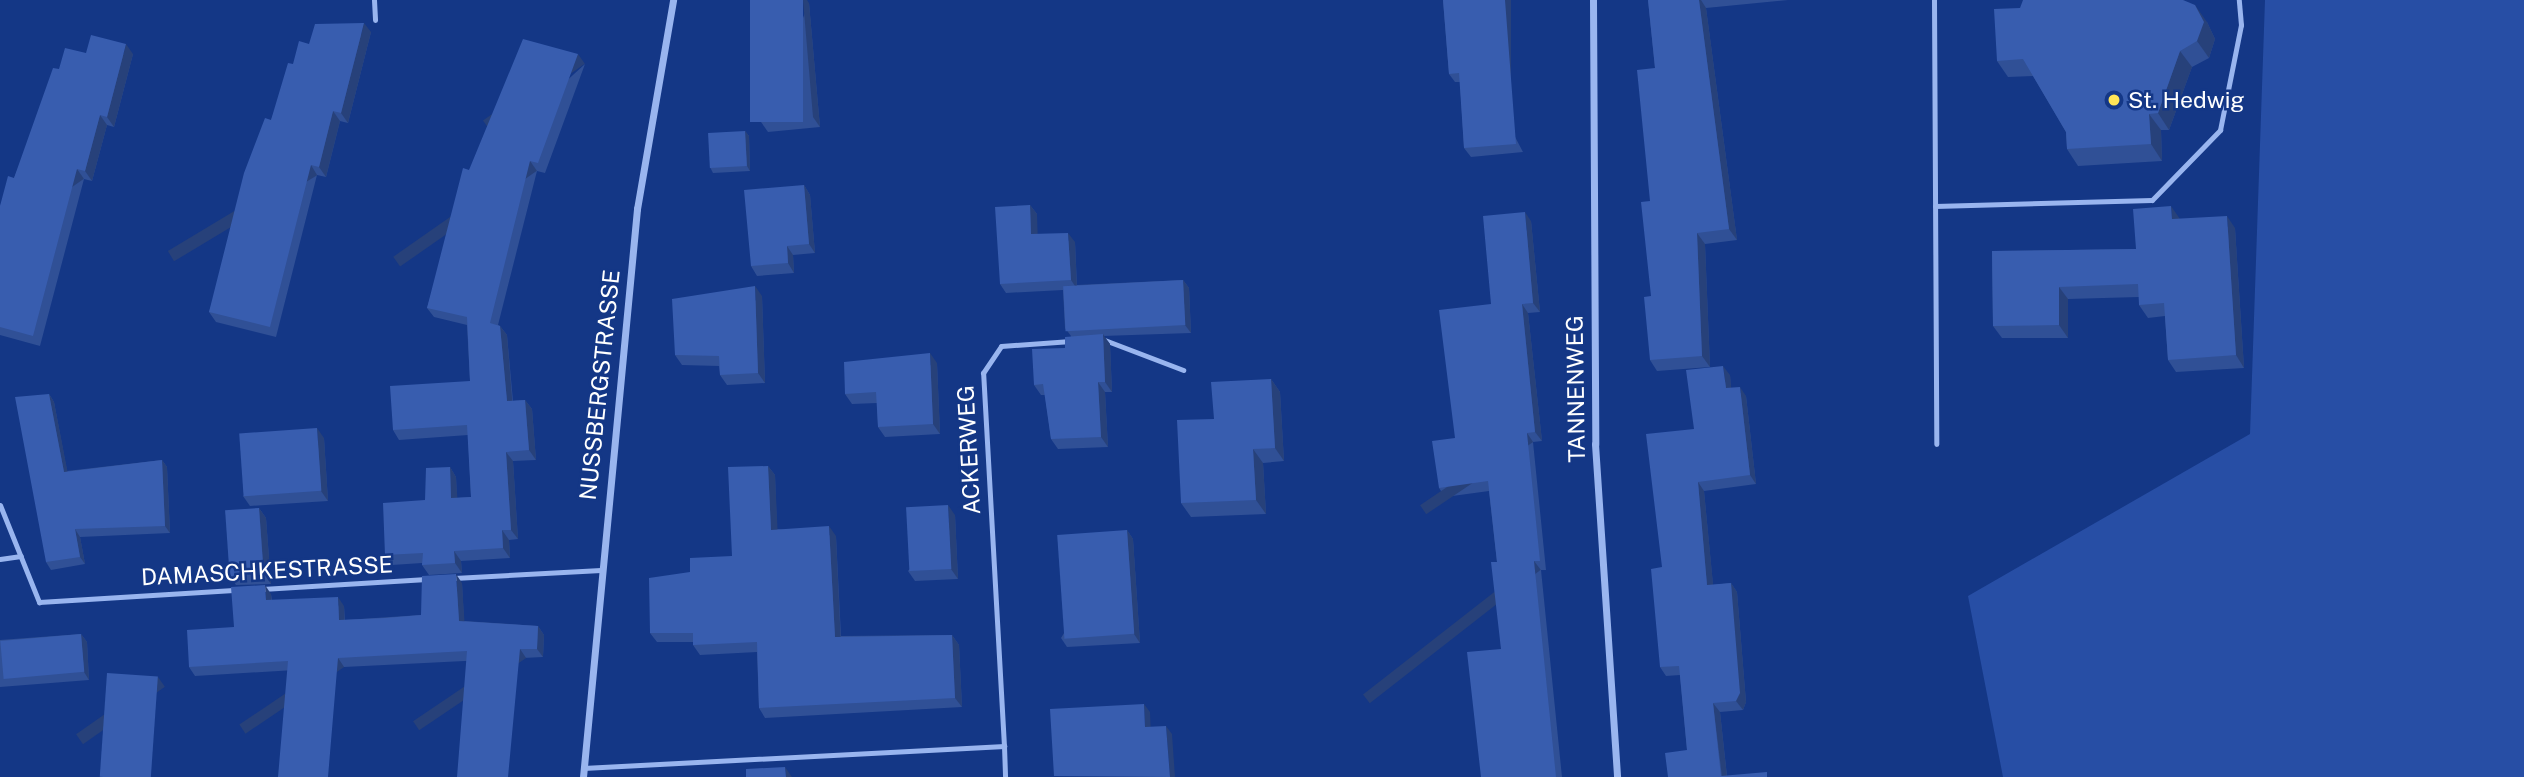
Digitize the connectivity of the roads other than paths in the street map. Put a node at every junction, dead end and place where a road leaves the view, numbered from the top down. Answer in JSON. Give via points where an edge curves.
{"nodes":[{"id":1,"x":374,"y":0,"type":"edge"},
{"id":2,"x":673,"y":0,"type":"edge"},
{"id":3,"x":1593,"y":0,"type":"edge"},
{"id":4,"x":1934,"y":0,"type":"edge"},
{"id":5,"x":2239,"y":0,"type":"edge"},
{"id":6,"x":375,"y":20,"type":"dead end"},
{"id":7,"x":1936,"y":206,"type":"junction"},
{"id":8,"x":1183,"y":370,"type":"dead end"},
{"id":9,"x":1936,"y":444,"type":"dead end"},
{"id":10,"x":0,"y":505,"type":"edge"},
{"id":11,"x":21,"y":556,"type":"junction"},
{"id":12,"x":0,"y":559,"type":"edge"},
{"id":13,"x":601,"y":570,"type":"junction"},
{"id":14,"x":1004,"y":746,"type":"junction"},
{"id":15,"x":583,"y":768,"type":"junction"},
{"id":16,"x":583,"y":777,"type":"edge"},
{"id":17,"x":1006,"y":777,"type":"edge"},
{"id":18,"x":1617,"y":777,"type":"edge"}],
"edges":[{"from":1,"to":6,"type":"lane"},
{"from":2,"to":13,"type":"street","name":"NUSSBERGSTRASSE","via":[[637,209]]},
{"from":3,"to":18,"type":"street","name":"TANNENWEG","via":[[1595,443]]},
{"from":4,"to":7,"type":"lane"},
{"from":5,"to":7,"type":"lane","via":[[2241,25],[2220,130],[2152,200]]},
{"from":7,"to":9,"type":"lane"},
{"from":8,"to":14,"type":"lane","name":"ACKERWEG","via":[[1113,339],[1002,346],[982,373]]},
{"from":10,"to":11,"type":"lane","name":"DAMASCHKESTRASSE"},
{"from":11,"to":12,"type":"lane"},
{"from":11,"to":13,"type":"lane","name":"DAMASCHKESTRASSE","via":[[39,602]]},
{"from":13,"to":15,"type":"street","name":"NUSSBERGSTRASSE"},
{"from":14,"to":15,"type":"lane"},
{"from":14,"to":17,"type":"lane","name":"ACKERWEG"},
{"from":15,"to":16,"type":"street","name":"NUSSBERGSTRASSE"}]}
